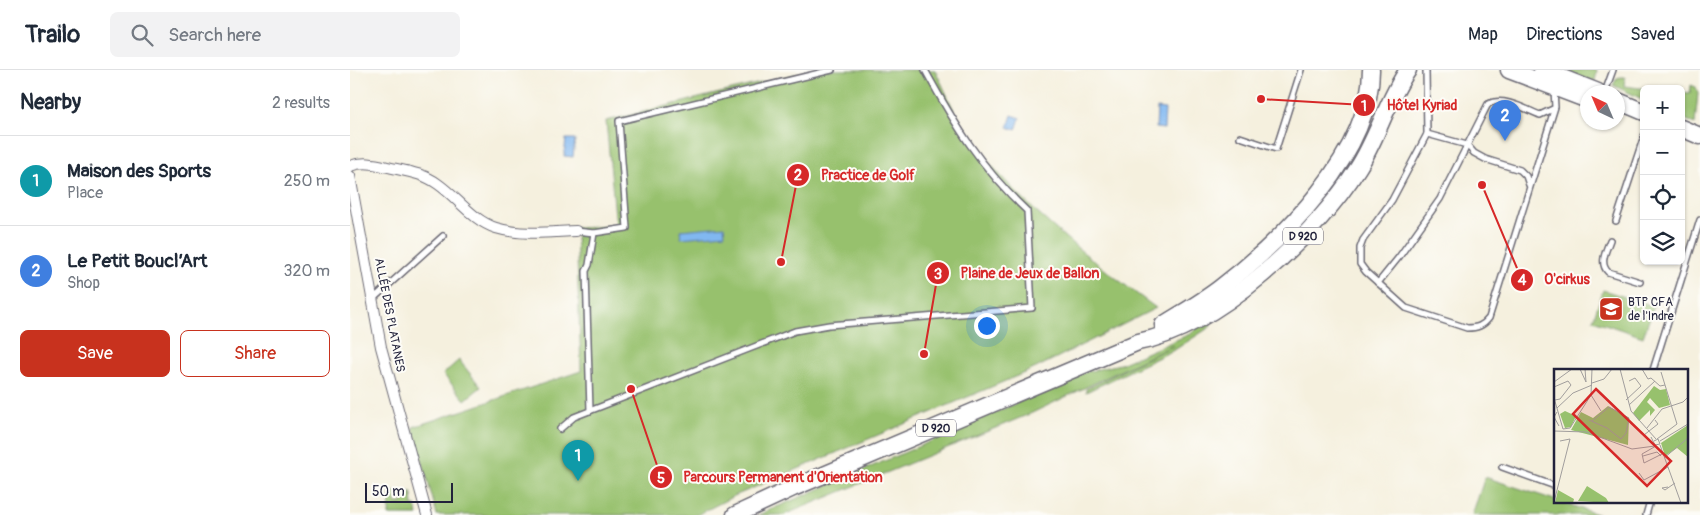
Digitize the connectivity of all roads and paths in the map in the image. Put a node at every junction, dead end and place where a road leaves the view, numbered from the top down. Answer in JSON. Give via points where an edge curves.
{"nodes":[{"id":1,"x":832,"y":70,"type":"edge"},
{"id":2,"x":925,"y":70,"type":"edge"},
{"id":3,"x":1301,"y":70,"type":"edge"},
{"id":4,"x":1371,"y":70,"type":"edge"},
{"id":5,"x":1408,"y":70,"type":"edge"},
{"id":6,"x":1426,"y":70,"type":"edge"},
{"id":7,"x":1509,"y":70,"type":"edge"},
{"id":8,"x":1542,"y":70,"type":"edge"},
{"id":9,"x":1613,"y":70,"type":"edge"},
{"id":10,"x":1580,"y":85,"type":"edge"},
{"id":11,"x":1608,"y":85,"type":"edge"},
{"id":12,"x":1553,"y":87,"type":"junction"},
{"id":13,"x":1580,"y":97,"type":"edge"},
{"id":14,"x":1625,"y":104,"type":"edge"},
{"id":15,"x":1555,"y":107,"type":"junction"},
{"id":16,"x":1640,"y":110,"type":"edge"},
{"id":17,"x":1625,"y":115,"type":"edge"},
{"id":18,"x":1640,"y":120,"type":"edge"},
{"id":19,"x":1685,"y":130,"type":"edge"},
{"id":20,"x":1427,"y":134,"type":"junction"},
{"id":21,"x":1700,"y":136,"type":"edge"},
{"id":22,"x":1240,"y":137,"type":"dead end"},
{"id":23,"x":1685,"y":141,"type":"edge"},
{"id":24,"x":1467,"y":145,"type":"junction"},
{"id":25,"x":1700,"y":145,"type":"edge"},
{"id":26,"x":1640,"y":148,"type":"edge"},
{"id":27,"x":350,"y":166,"type":"edge"},
{"id":28,"x":350,"y":176,"type":"edge"},
{"id":29,"x":1530,"y":188,"type":"junction"},
{"id":30,"x":1700,"y":220,"type":"edge"},
{"id":31,"x":1616,"y":221,"type":"dead end"},
{"id":32,"x":576,"y":231,"type":"joint"},
{"id":33,"x":594,"y":233,"type":"junction"},
{"id":34,"x":443,"y":236,"type":"dead end"},
{"id":35,"x":1610,"y":240,"type":"dead end"},
{"id":36,"x":1640,"y":282,"type":"dead end"},
{"id":37,"x":1378,"y":283,"type":"junction"},
{"id":38,"x":373,"y":300,"type":"junction"},
{"id":39,"x":1138,"y":342,"type":"junction"},
{"id":40,"x":1653,"y":369,"type":"edge"},
{"id":41,"x":590,"y":411,"type":"junction"},
{"id":42,"x":560,"y":429,"type":"dead end"},
{"id":43,"x":1502,"y":467,"type":"dead end"},
{"id":44,"x":1554,"y":486,"type":"edge"},
{"id":45,"x":1650,"y":502,"type":"edge"},
{"id":46,"x":426,"y":515,"type":"edge"},
{"id":47,"x":735,"y":515,"type":"edge"},
{"id":48,"x":1646,"y":515,"type":"edge"}],
"edges":[{"from":1,"to":33,"type":"lane","via":[[619,121],[627,228]]},
{"from":2,"to":41,"type":"lane","via":[[958,130],[1004,190],[1027,211],[1032,308],[829,325],[795,331]]},
{"from":3,"to":22,"type":"lane","via":[[1276,149]]},
{"from":4,"to":39,"type":"main road","number":"D 920","via":[[1368,104],[1360,126],[1348,148],[1288,228],[1244,270]]},
{"from":5,"to":39,"type":"main road","number":"D 920","via":[[1397,85],[1359,167],[1298,241],[1264,273],[1221,306],[1154,339]]},
{"from":6,"to":20,"type":"lane"},
{"from":7,"to":12,"type":"main road"},
{"from":8,"to":10,"type":"main road"},
{"from":9,"to":11,"type":"lane"},
{"from":12,"to":13,"type":"main road"},
{"from":12,"to":15,"type":"lane"},
{"from":14,"to":16,"type":"main road"},
{"from":15,"to":24,"type":"lane","via":[[1540,115],[1509,103],[1493,101],[1485,109]]},
{"from":15,"to":29,"type":"lane"},
{"from":17,"to":18,"type":"main road"},
{"from":19,"to":21,"type":"main road"},
{"from":20,"to":24,"type":"lane"},
{"from":20,"to":37,"type":"lane","via":[[1392,200],[1360,248],[1360,264]]},
{"from":23,"to":25,"type":"main road"},
{"from":24,"to":29,"type":"lane","via":[[1474,154],[1524,172]]},
{"from":24,"to":37,"type":"lane","via":[[1440,199]]},
{"from":26,"to":31,"type":"lane"},
{"from":27,"to":32,"type":"street","via":[[372,164],[420,174],[438,184],[473,215],[495,227],[520,232]]},
{"from":28,"to":38,"type":"street","name":"ALLÉE DES PLATANES"},
{"from":29,"to":37,"type":"lane","via":[[1489,318],[1484,324],[1467,328],[1414,312]]},
{"from":30,"to":40,"type":"lane"},
{"from":32,"to":33,"type":"lane"},
{"from":33,"to":41,"type":"lane","via":[[590,265],[586,271]]},
{"from":34,"to":38,"type":"lane"},
{"from":35,"to":36,"type":"lane","via":[[1603,263],[1605,269]]},
{"from":38,"to":46,"type":"street","name":"ALLÉE DES PLATANES","via":[[381,347]]},
{"from":39,"to":47,"type":"main road","number":"D 920"},
{"from":41,"to":42,"type":"lane","via":[[574,417]]},
{"from":43,"to":44,"type":"lane"},
{"from":45,"to":48,"type":"lane"}]}
